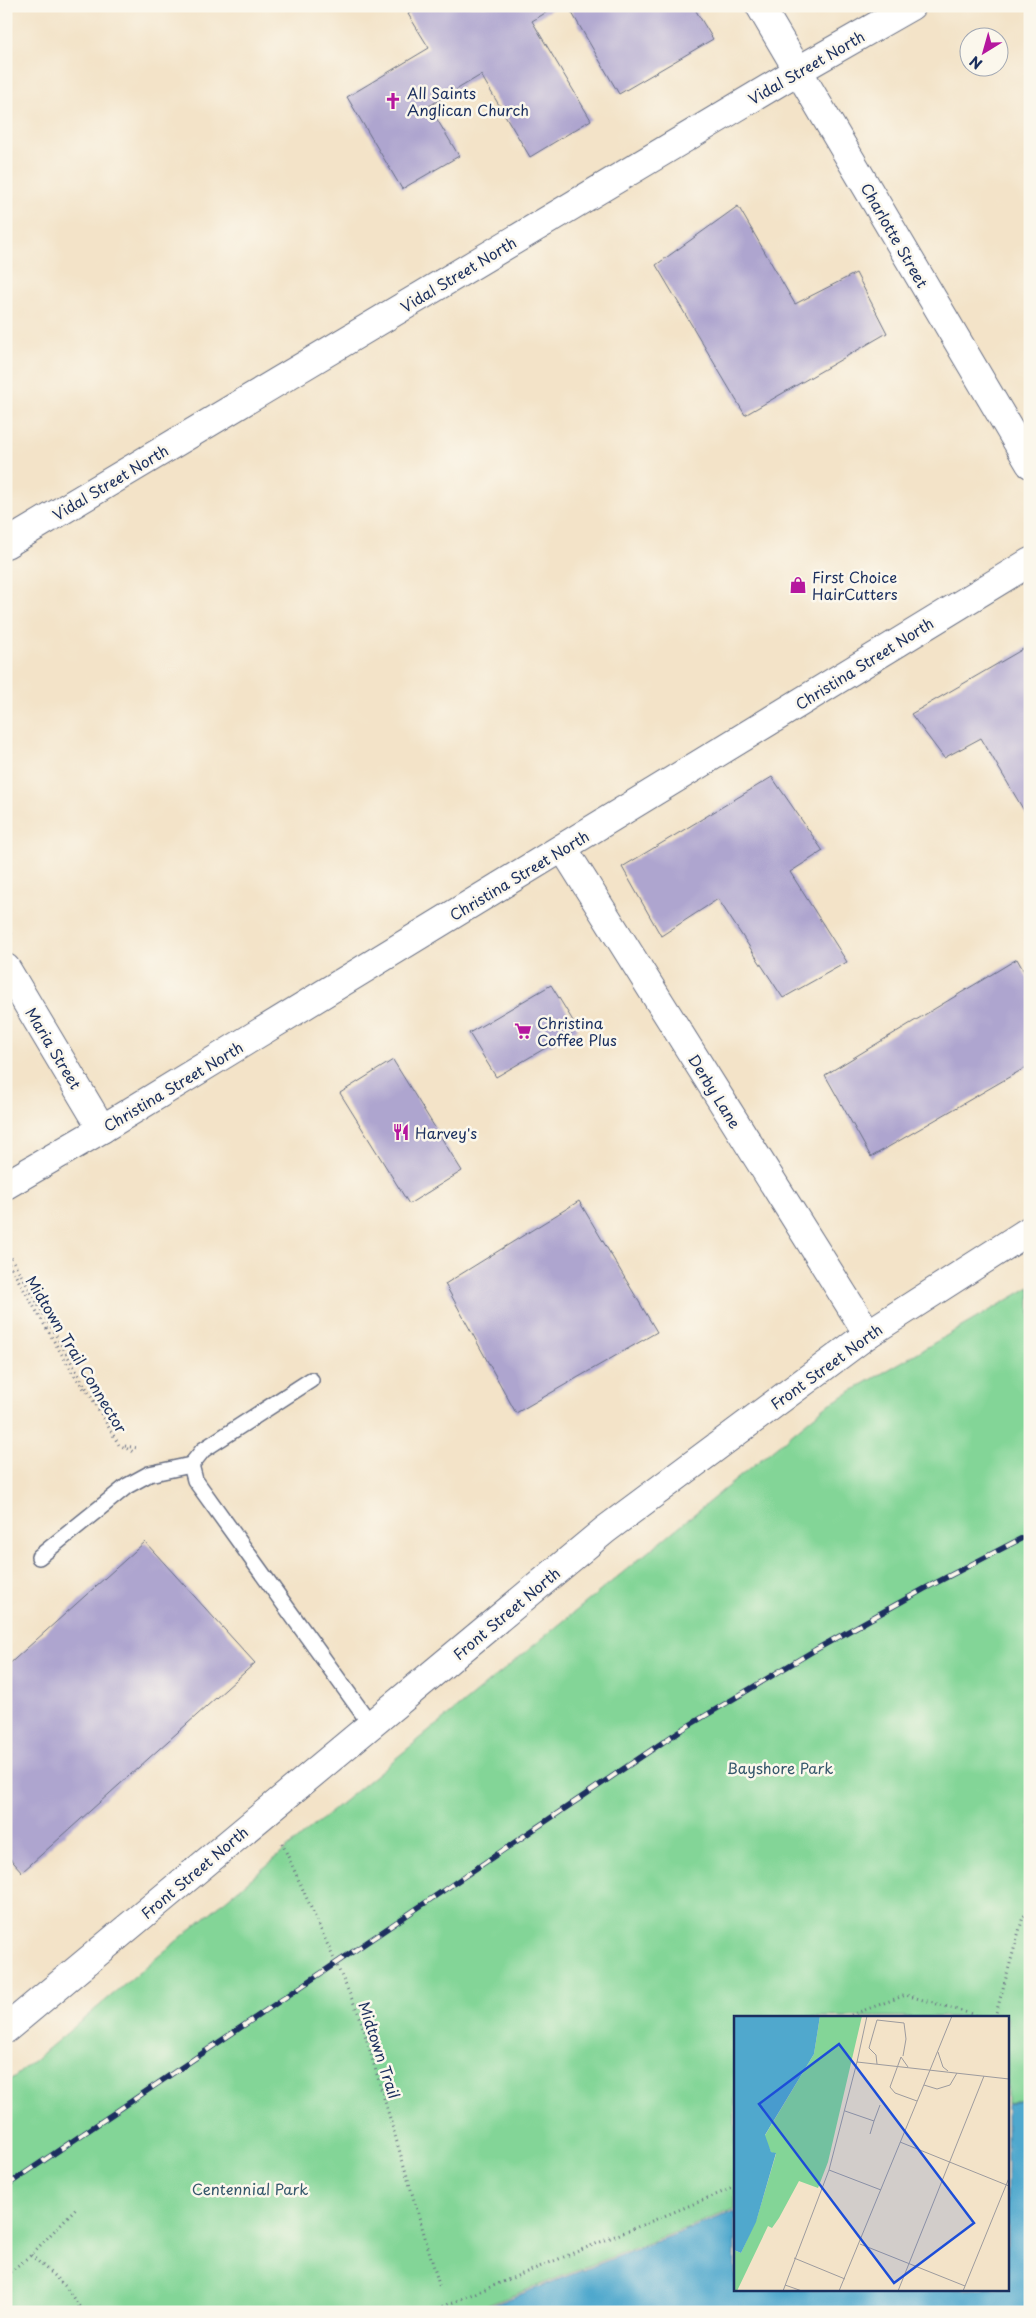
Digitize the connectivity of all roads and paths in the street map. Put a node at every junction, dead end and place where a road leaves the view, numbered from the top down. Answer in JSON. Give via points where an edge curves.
{"nodes":[{"id":1,"x":760,"y":6,"type":"edge"},
{"id":2,"x":911,"y":6,"type":"edge"},
{"id":3,"x":799,"y":70,"type":"junction"},
{"id":4,"x":1030,"y":464,"type":"edge"},
{"id":5,"x":6,"y":544,"type":"edge"},
{"id":6,"x":1030,"y":562,"type":"edge"},
{"id":7,"x":563,"y":848,"type":"junction"},
{"id":8,"x":6,"y":968,"type":"edge"},
{"id":9,"x":102,"y":1129,"type":"junction"},
{"id":10,"x":6,"y":1185,"type":"edge"},
{"id":11,"x":1030,"y":1230,"type":"edge"},
{"id":12,"x":6,"y":1259,"type":"edge"},
{"id":13,"x":868,"y":1334,"type":"junction"},
{"id":14,"x":311,"y":1380,"type":"dead end"},
{"id":15,"x":138,"y":1448,"type":"dead end"},
{"id":16,"x":191,"y":1465,"type":"junction"},
{"id":17,"x":39,"y":1557,"type":"dead end"},
{"id":18,"x":371,"y":1725,"type":"junction"},
{"id":19,"x":279,"y":1836,"type":"dead end"},
{"id":20,"x":1030,"y":1911,"type":"edge"},
{"id":21,"x":851,"y":2015,"type":"dead end"},
{"id":22,"x":978,"y":2016,"type":"edge"},
{"id":23,"x":994,"y":2016,"type":"edge"},
{"id":24,"x":6,"y":2029,"type":"edge"},
{"id":25,"x":734,"y":2187,"type":"edge"},
{"id":26,"x":76,"y":2208,"type":"dead end"},
{"id":27,"x":31,"y":2255,"type":"junction"},
{"id":28,"x":6,"y":2275,"type":"edge"},
{"id":29,"x":440,"y":2288,"type":"dead end"},
{"id":30,"x":83,"y":2312,"type":"edge"},
{"id":31,"x":429,"y":2312,"type":"edge"}],
"edges":[{"from":1,"to":3,"type":"street","name":"Charlotte Street"},
{"from":2,"to":3,"type":"street","name":"Vidal Street North"},
{"from":3,"to":4,"type":"street","name":"Charlotte Street"},
{"from":3,"to":5,"type":"street","name":"Vidal Street North"},
{"from":6,"to":7,"type":"street","name":"Christina Street North"},
{"from":7,"to":9,"type":"street","name":"Christina Street North"},
{"from":7,"to":13,"type":"street","name":"Derby Lane"},
{"from":8,"to":9,"type":"street","name":"Maria Street"},
{"from":9,"to":10,"type":"street","name":"Christina Street North"},
{"from":11,"to":13,"type":"street","name":"Front Street North"},
{"from":12,"to":15,"type":"path","name":"Midtown Trail Connector","via":[[119,1445]]},
{"from":13,"to":18,"type":"street","name":"Front Street North","via":[[605,1530]]},
{"from":14,"to":16,"type":"lane","via":[[203,1450]]},
{"from":16,"to":17,"type":"lane","via":[[149,1474],[127,1486]]},
{"from":16,"to":18,"type":"lane","via":[[195,1480]]},
{"from":18,"to":24,"type":"street","name":"Front Street North"},
{"from":19,"to":29,"type":"path","name":"Midtown Trail","via":[[360,2017]]},
{"from":20,"to":23,"type":"path","via":[[1023,1917]]},
{"from":21,"to":22,"type":"path","via":[[906,1996]]},
{"from":25,"to":31,"type":"path"},
{"from":26,"to":27,"type":"path"},
{"from":27,"to":28,"type":"path"},
{"from":27,"to":30,"type":"path","via":[[65,2286]]}]}
